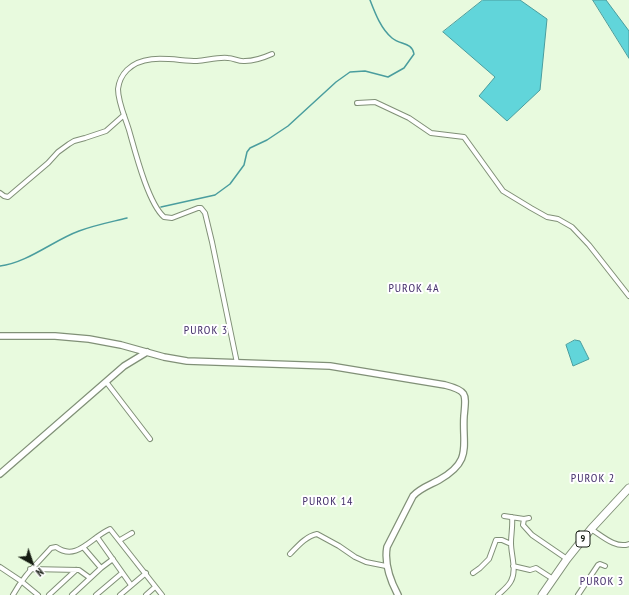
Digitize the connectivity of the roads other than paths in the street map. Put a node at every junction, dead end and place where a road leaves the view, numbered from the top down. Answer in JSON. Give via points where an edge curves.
{"nodes":[{"id":1,"x":272,"y":54,"type":"dead end"},
{"id":2,"x":357,"y":103,"type":"dead end"},
{"id":3,"x":124,"y":115,"type":"junction"},
{"id":4,"x":0,"y":193,"type":"edge"},
{"id":5,"x":629,"y":296,"type":"edge"},
{"id":6,"x":0,"y":336,"type":"edge"},
{"id":7,"x":148,"y":352,"type":"junction"},
{"id":8,"x":237,"y":362,"type":"junction"},
{"id":9,"x":107,"y":383,"type":"junction"},
{"id":10,"x":150,"y":439,"type":"dead end"},
{"id":11,"x":0,"y":474,"type":"edge"},
{"id":12,"x":629,"y":488,"type":"edge"},
{"id":13,"x":504,"y":516,"type":"dead end"},
{"id":14,"x":512,"y":517,"type":"junction"},
{"id":15,"x":591,"y":529,"type":"junction"},
{"id":16,"x":132,"y":533,"type":"dead end"},
{"id":17,"x":97,"y":537,"type":"junction"},
{"id":18,"x":120,"y":540,"type":"junction"},
{"id":19,"x":511,"y":544,"type":"junction"},
{"id":20,"x":629,"y":544,"type":"edge"},
{"id":21,"x":83,"y":547,"type":"junction"},
{"id":22,"x":290,"y":554,"type":"dead end"},
{"id":23,"x":567,"y":559,"type":"junction"},
{"id":24,"x":113,"y":560,"type":"junction"},
{"id":25,"x":386,"y":566,"type":"junction"},
{"id":26,"x":513,"y":566,"type":"junction"},
{"id":27,"x":605,"y":566,"type":"dead end"},
{"id":28,"x":0,"y":567,"type":"edge"},
{"id":29,"x":101,"y":568,"type":"junction"},
{"id":30,"x":30,"y":569,"type":"junction"},
{"id":31,"x":76,"y":570,"type":"junction"},
{"id":32,"x":122,"y":573,"type":"junction"},
{"id":33,"x":146,"y":573,"type":"junction"},
{"id":34,"x":473,"y":573,"type":"dead end"},
{"id":35,"x":90,"y":578,"type":"junction"},
{"id":36,"x":553,"y":579,"type":"junction"},
{"id":37,"x":21,"y":581,"type":"junction"},
{"id":38,"x":131,"y":585,"type":"junction"},
{"id":39,"x":155,"y":587,"type":"junction"},
{"id":40,"x":13,"y":595,"type":"edge"},
{"id":41,"x":38,"y":595,"type":"edge"},
{"id":42,"x":49,"y":595,"type":"edge"},
{"id":43,"x":72,"y":595,"type":"edge"},
{"id":44,"x":96,"y":595,"type":"edge"},
{"id":45,"x":120,"y":595,"type":"edge"},
{"id":46,"x":146,"y":595,"type":"edge"},
{"id":47,"x":162,"y":595,"type":"edge"},
{"id":48,"x":398,"y":595,"type":"edge"},
{"id":49,"x":498,"y":595,"type":"edge"},
{"id":50,"x":542,"y":595,"type":"edge"},
{"id":51,"x":578,"y":595,"type":"edge"}],
"edges":[{"from":1,"to":3,"type":"street","via":[[247,62],[226,57],[197,61],[160,59],[134,64],[122,76],[118,88]]},
{"from":2,"to":5,"type":"street","via":[[375,102],[410,118],[431,133],[464,137],[503,191],[547,217],[558,219],[572,227]]},
{"from":3,"to":4,"type":"street","via":[[106,131],[65,146],[8,197]]},
{"from":3,"to":8,"type":"street","via":[[138,165],[154,204],[161,214],[172,218],[198,208],[205,213]]},
{"from":6,"to":7,"type":"street","via":[[89,339]]},
{"from":7,"to":8,"type":"street","via":[[198,363]]},
{"from":7,"to":9,"type":"street","via":[[124,366]]},
{"from":8,"to":25,"type":"street","via":[[344,367],[445,385],[458,390],[464,396],[465,447],[462,458],[446,474],[413,496],[387,547]]},
{"from":9,"to":10,"type":"street"},
{"from":9,"to":11,"type":"street"},
{"from":12,"to":15,"type":"highway","number":"9"},
{"from":13,"to":14,"type":"street"},
{"from":14,"to":19,"type":"street"},
{"from":14,"to":23,"type":"street","via":[[526,518],[524,527],[529,533]]},
{"from":15,"to":20,"type":"street","via":[[618,545]]},
{"from":15,"to":23,"type":"highway","number":"9"},
{"from":16,"to":18,"type":"street"},
{"from":17,"to":18,"type":"street","via":[[110,529]]},
{"from":17,"to":21,"type":"street"},
{"from":17,"to":24,"type":"street"},
{"from":18,"to":33,"type":"street"},
{"from":19,"to":26,"type":"street"},
{"from":19,"to":34,"type":"street","via":[[496,540],[489,559]]},
{"from":21,"to":29,"type":"street"},
{"from":21,"to":30,"type":"street","via":[[71,552],[53,547]]},
{"from":22,"to":25,"type":"street","via":[[315,534],[354,557]]},
{"from":23,"to":36,"type":"highway","number":"9"},
{"from":24,"to":29,"type":"street"},
{"from":24,"to":32,"type":"street"},
{"from":25,"to":48,"type":"street"},
{"from":26,"to":36,"type":"street","via":[[530,570],[536,568]]},
{"from":26,"to":49,"type":"street","via":[[511,581]]},
{"from":27,"to":51,"type":"street","via":[[598,565]]},
{"from":28,"to":37,"type":"street"},
{"from":29,"to":35,"type":"street"},
{"from":30,"to":31,"type":"street"},
{"from":30,"to":37,"type":"street"},
{"from":31,"to":35,"type":"street"},
{"from":31,"to":42,"type":"street"},
{"from":32,"to":38,"type":"street"},
{"from":32,"to":44,"type":"street"},
{"from":33,"to":38,"type":"street"},
{"from":33,"to":39,"type":"street"},
{"from":35,"to":43,"type":"street"},
{"from":36,"to":50,"type":"highway","number":"9"},
{"from":37,"to":40,"type":"street"},
{"from":37,"to":41,"type":"street"},
{"from":38,"to":45,"type":"street"},
{"from":39,"to":46,"type":"street"},
{"from":39,"to":47,"type":"street"}]}
